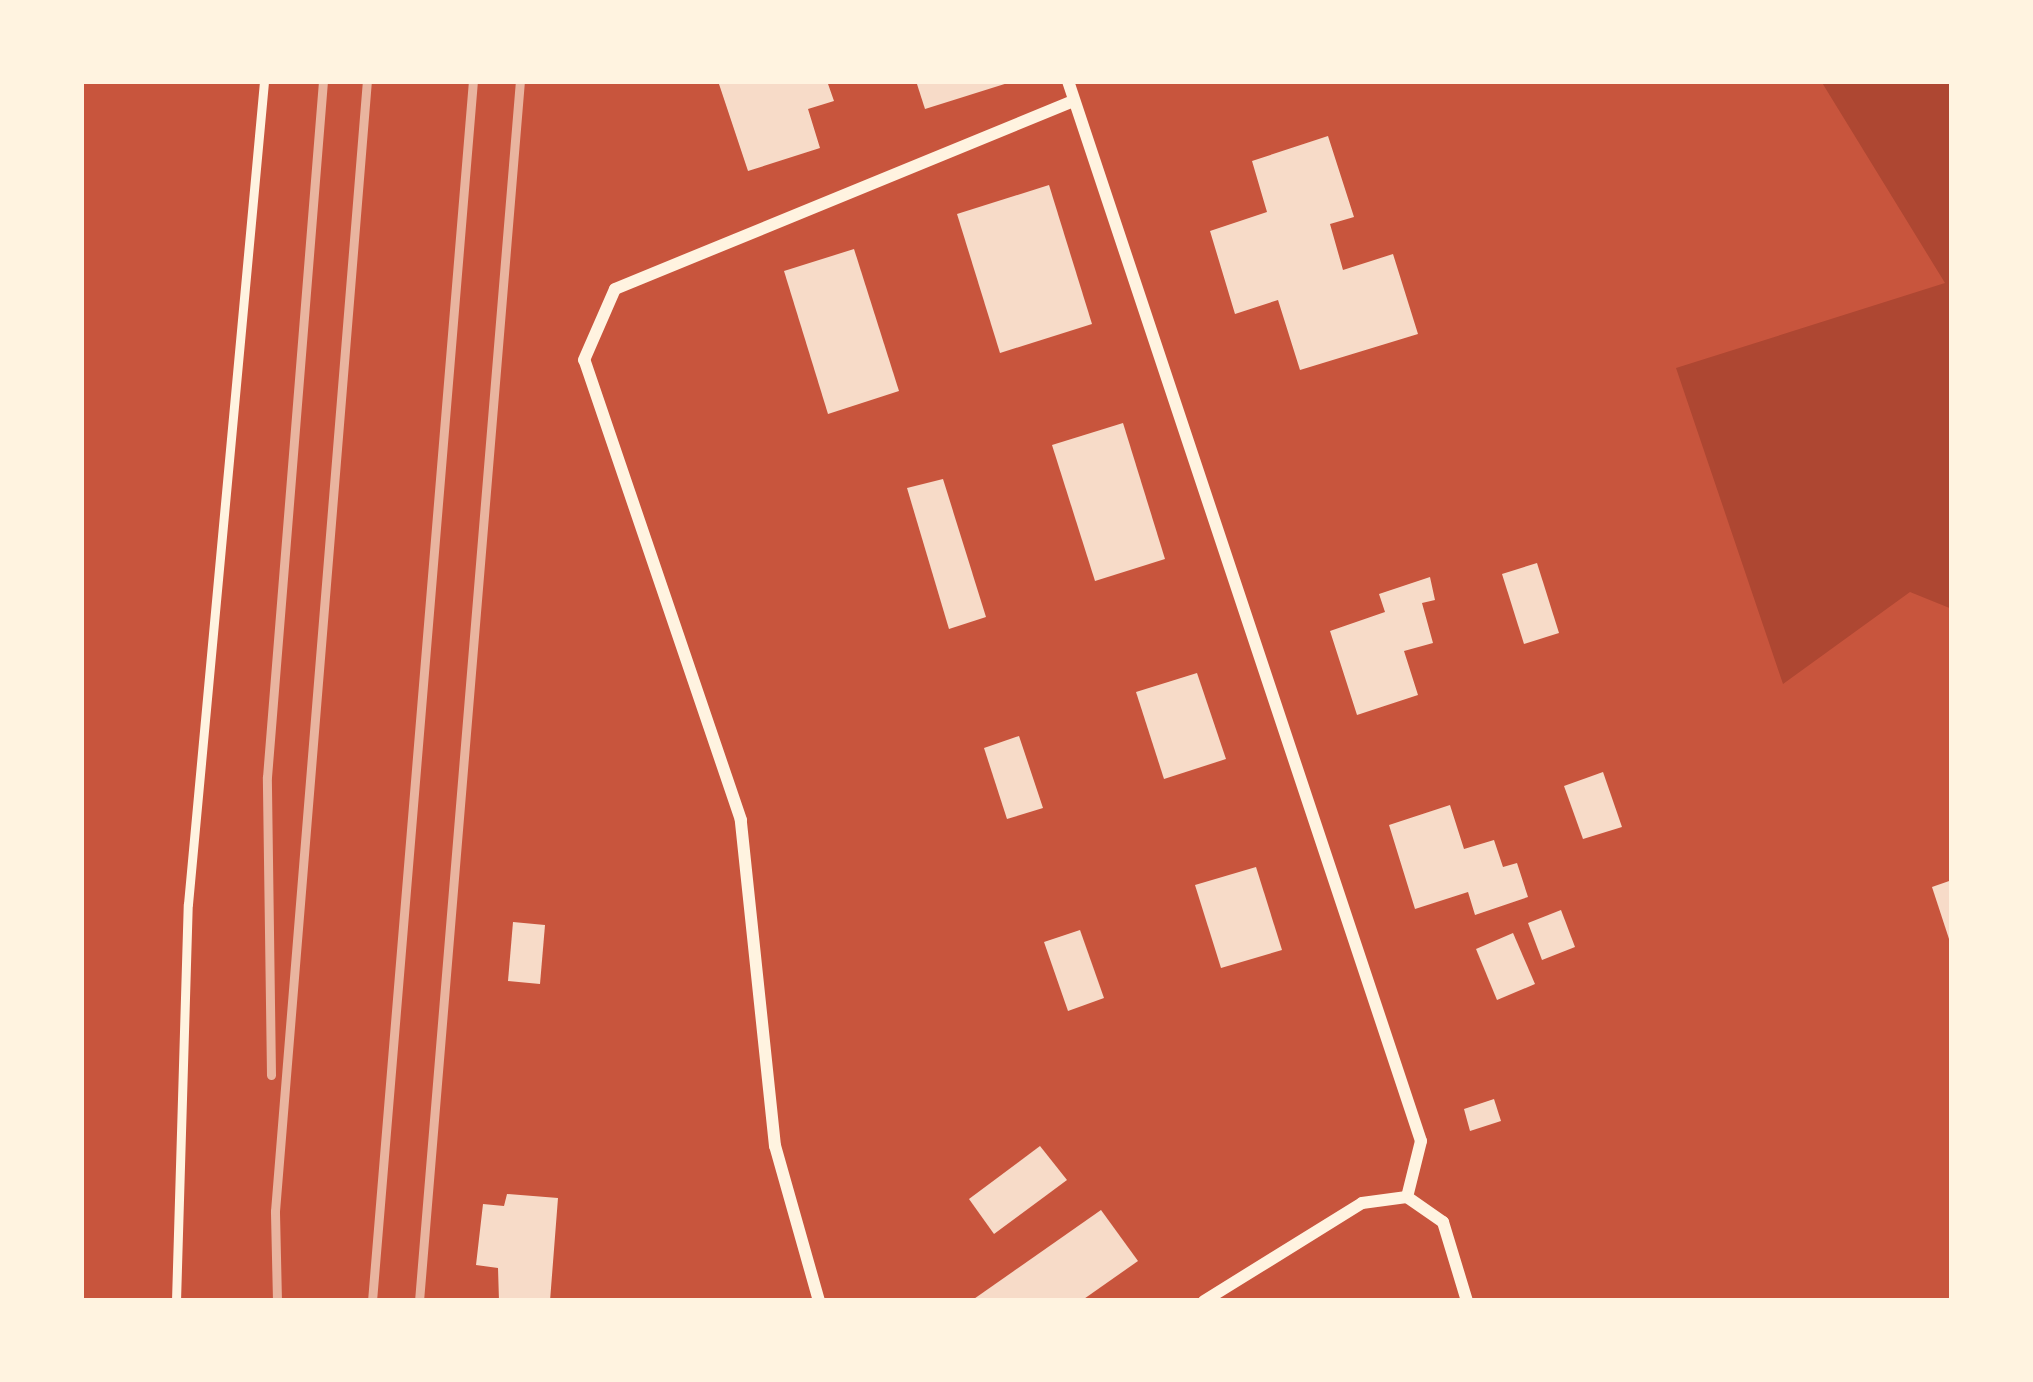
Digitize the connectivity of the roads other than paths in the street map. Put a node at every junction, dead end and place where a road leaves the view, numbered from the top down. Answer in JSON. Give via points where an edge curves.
{"nodes":[{"id":1,"x":264,"y":81,"type":"edge"},
{"id":2,"x":1068,"y":81,"type":"edge"},
{"id":3,"x":1073,"y":101,"type":"junction"},
{"id":4,"x":1407,"y":1197,"type":"junction"},
{"id":5,"x":176,"y":1301,"type":"edge"},
{"id":6,"x":819,"y":1301,"type":"edge"},
{"id":7,"x":1204,"y":1301,"type":"edge"},
{"id":8,"x":1467,"y":1301,"type":"edge"}],
"edges":[{"from":1,"to":5,"type":"lane","via":[[188,904]]},
{"from":2,"to":3,"type":"street"},
{"from":3,"to":4,"type":"street","via":[[1421,1141]]},
{"from":3,"to":6,"type":"street","via":[[615,289],[584,360],[741,820],[775,1146]]},
{"from":4,"to":7,"type":"street","via":[[1362,1203]]},
{"from":4,"to":8,"type":"street","via":[[1443,1222]]}]}
